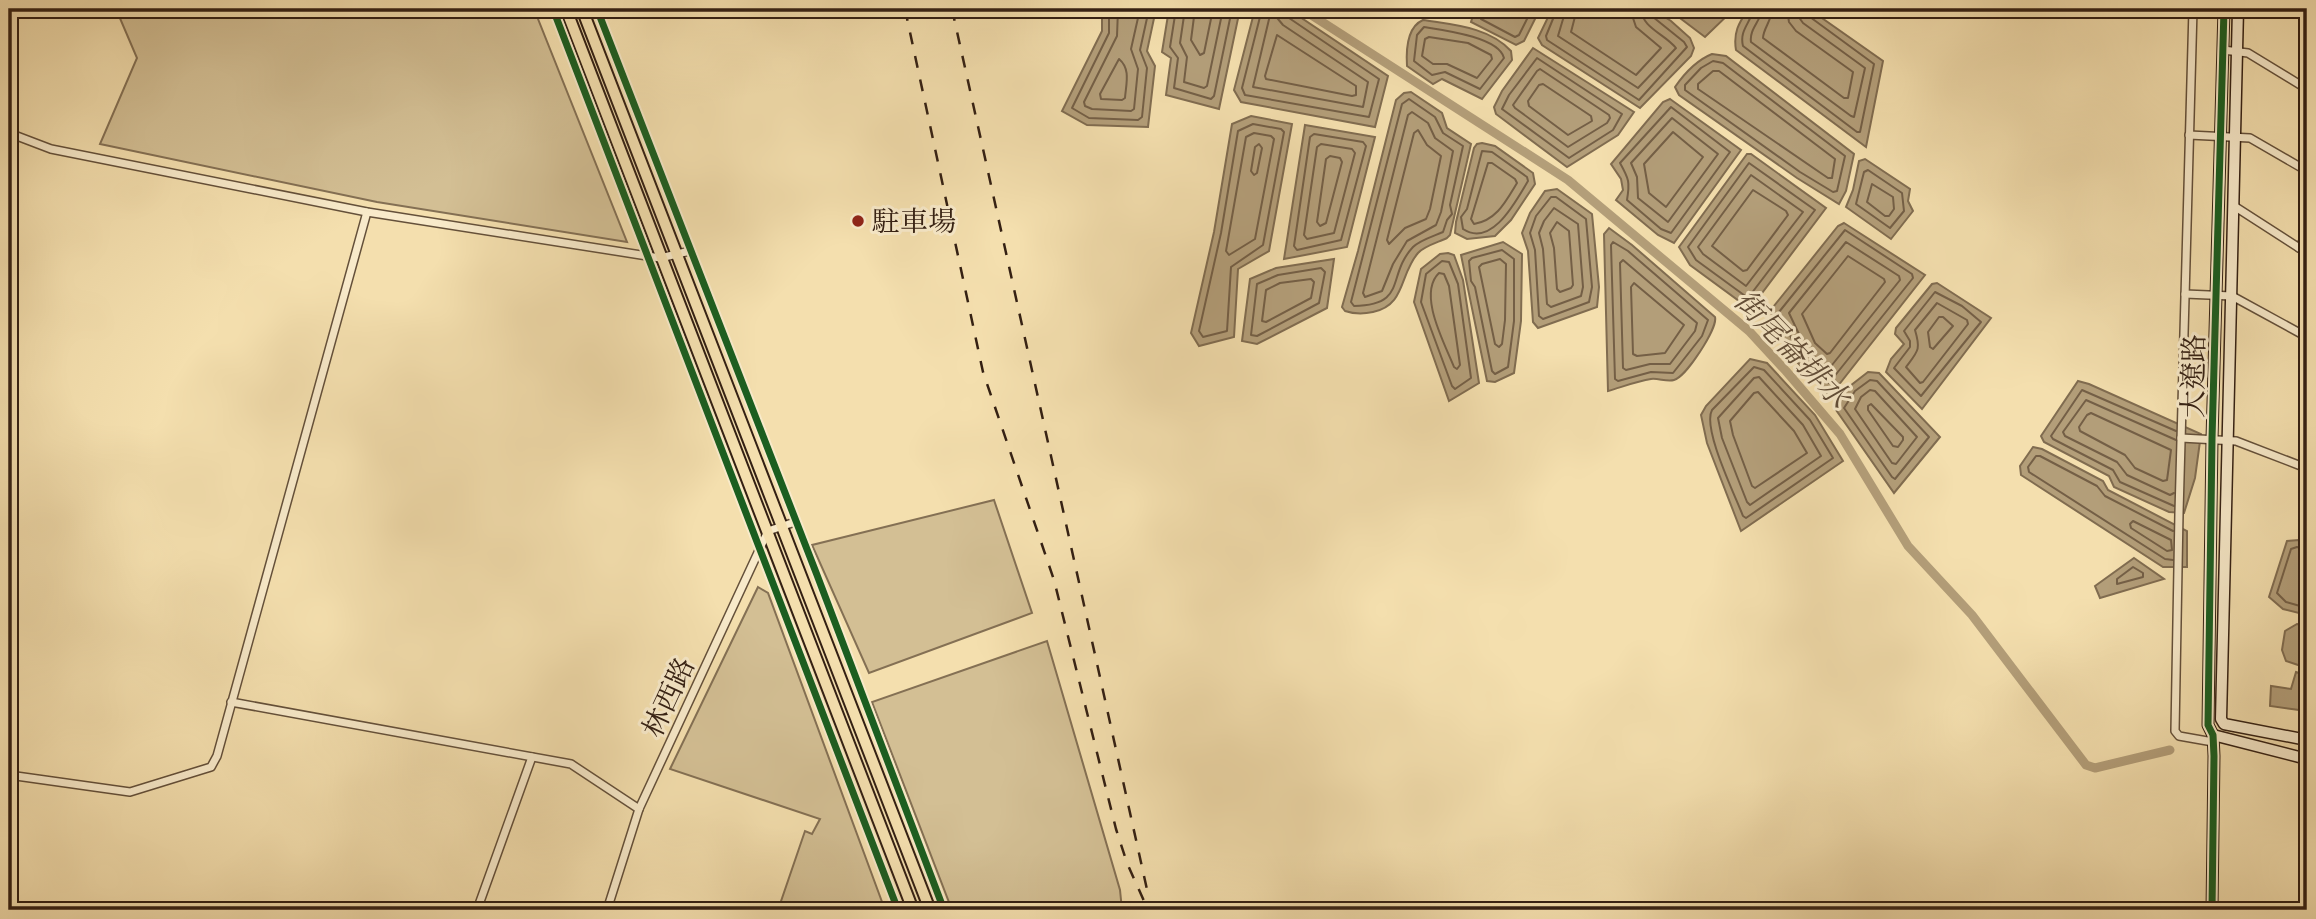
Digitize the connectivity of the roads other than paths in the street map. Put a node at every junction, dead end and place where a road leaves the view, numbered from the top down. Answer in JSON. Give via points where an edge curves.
{"nodes":[{"id":1,"x":566,"y":9,"type":"edge"},
{"id":2,"x":582,"y":9,"type":"edge"},
{"id":3,"x":2193,"y":9,"type":"edge"},
{"id":4,"x":2224,"y":9,"type":"edge"},
{"id":5,"x":2238,"y":9,"type":"edge"},
{"id":6,"x":2223,"y":50,"type":"junction"},
{"id":7,"x":2238,"y":51,"type":"junction"},
{"id":8,"x":2307,"y":89,"type":"edge"},
{"id":9,"x":9,"y":133,"type":"edge"},
{"id":10,"x":2189,"y":135,"type":"junction"},
{"id":11,"x":2221,"y":135,"type":"junction"},
{"id":12,"x":2235,"y":136,"type":"junction"},
{"id":13,"x":2307,"y":171,"type":"edge"},
{"id":14,"x":2234,"y":206,"type":"junction"},
{"id":15,"x":367,"y":212,"type":"junction"},
{"id":16,"x":2307,"y":234,"type":"edge"},
{"id":17,"x":2299,"y":248,"type":"junction"},
{"id":18,"x":690,"y":251,"type":"dead end"},
{"id":19,"x":677,"y":253,"type":"junction"},
{"id":20,"x":2307,"y":253,"type":"edge"},
{"id":21,"x":660,"y":258,"type":"junction"},
{"id":22,"x":2185,"y":294,"type":"junction"},
{"id":23,"x":2216,"y":295,"type":"junction"},
{"id":24,"x":2232,"y":296,"type":"junction"},
{"id":25,"x":2307,"y":337,"type":"edge"},
{"id":26,"x":2181,"y":438,"type":"junction"},
{"id":27,"x":2212,"y":439,"type":"junction"},
{"id":28,"x":2227,"y":440,"type":"junction"},
{"id":29,"x":2301,"y":466,"type":"dead end"},
{"id":30,"x":795,"y":522,"type":"dead end"},
{"id":31,"x":782,"y":526,"type":"junction"},
{"id":32,"x":768,"y":531,"type":"junction"},
{"id":33,"x":231,"y":702,"type":"junction"},
{"id":34,"x":2221,"y":717,"type":"junction"},
{"id":35,"x":2213,"y":739,"type":"junction"},
{"id":36,"x":2307,"y":740,"type":"edge"},
{"id":37,"x":532,"y":757,"type":"junction"},
{"id":38,"x":2307,"y":759,"type":"edge"},
{"id":39,"x":9,"y":775,"type":"edge"},
{"id":40,"x":639,"y":809,"type":"junction"},
{"id":41,"x":607,"y":908,"type":"edge"},
{"id":42,"x":477,"y":910,"type":"edge"},
{"id":43,"x":616,"y":910,"type":"edge"},
{"id":44,"x":913,"y":910,"type":"edge"},
{"id":45,"x":930,"y":910,"type":"edge"},
{"id":46,"x":2211,"y":910,"type":"edge"}],
"edges":[{"from":1,"to":21,"type":"main road"},
{"from":2,"to":19,"type":"main road"},
{"from":3,"to":10,"type":"street"},
{"from":4,"to":6,"type":"street","name":"大遼路"},
{"from":5,"to":7,"type":"street","name":"大遼路"},
{"from":6,"to":7,"type":"street"},
{"from":6,"to":11,"type":"street","name":"大遼路"},
{"from":7,"to":8,"type":"street"},
{"from":7,"to":12,"type":"street","name":"大遼路"},
{"from":9,"to":15,"type":"street","via":[[51,149]]},
{"from":10,"to":11,"type":"street"},
{"from":10,"to":22,"type":"street"},
{"from":11,"to":12,"type":"street"},
{"from":11,"to":23,"type":"street","name":"大遼路"},
{"from":12,"to":13,"type":"street","via":[[2250,138]]},
{"from":12,"to":14,"type":"street","name":"大遼路"},
{"from":14,"to":17,"type":"street"},
{"from":14,"to":24,"type":"street","name":"大遼路"},
{"from":15,"to":21,"type":"street"},
{"from":15,"to":33,"type":"street"},
{"from":16,"to":17,"type":"street"},
{"from":17,"to":20,"type":"street"},
{"from":18,"to":19,"type":"street"},
{"from":19,"to":21,"type":"street"},
{"from":19,"to":31,"type":"main road"},
{"from":21,"to":32,"type":"main road"},
{"from":22,"to":23,"type":"street"},
{"from":22,"to":26,"type":"street"},
{"from":23,"to":24,"type":"street"},
{"from":23,"to":27,"type":"street","name":"大遼路"},
{"from":24,"to":25,"type":"street"},
{"from":24,"to":28,"type":"street","name":"大遼路"},
{"from":26,"to":27,"type":"street"},
{"from":26,"to":35,"type":"street","via":[[2175,731],[2179,736]]},
{"from":27,"to":28,"type":"street"},
{"from":27,"to":35,"type":"street","name":"大遼路","via":[[2208,724]]},
{"from":28,"to":29,"type":"street"},
{"from":28,"to":34,"type":"street","name":"大遼路"},
{"from":30,"to":31,"type":"street"},
{"from":31,"to":32,"type":"street"},
{"from":31,"to":45,"type":"main road"},
{"from":32,"to":40,"type":"street","name":"林西路"},
{"from":32,"to":44,"type":"main road"},
{"from":33,"to":37,"type":"street"},
{"from":33,"to":39,"type":"street","via":[[211,767],[130,792]]},
{"from":34,"to":35,"type":"street"},
{"from":34,"to":36,"type":"street"},
{"from":35,"to":38,"type":"street"},
{"from":35,"to":46,"type":"street","name":"大遼路"},
{"from":37,"to":40,"type":"street","via":[[571,764]]},
{"from":37,"to":42,"type":"street"},
{"from":40,"to":41,"type":"street","name":"林西路"},
{"from":41,"to":43,"type":"street"}]}
